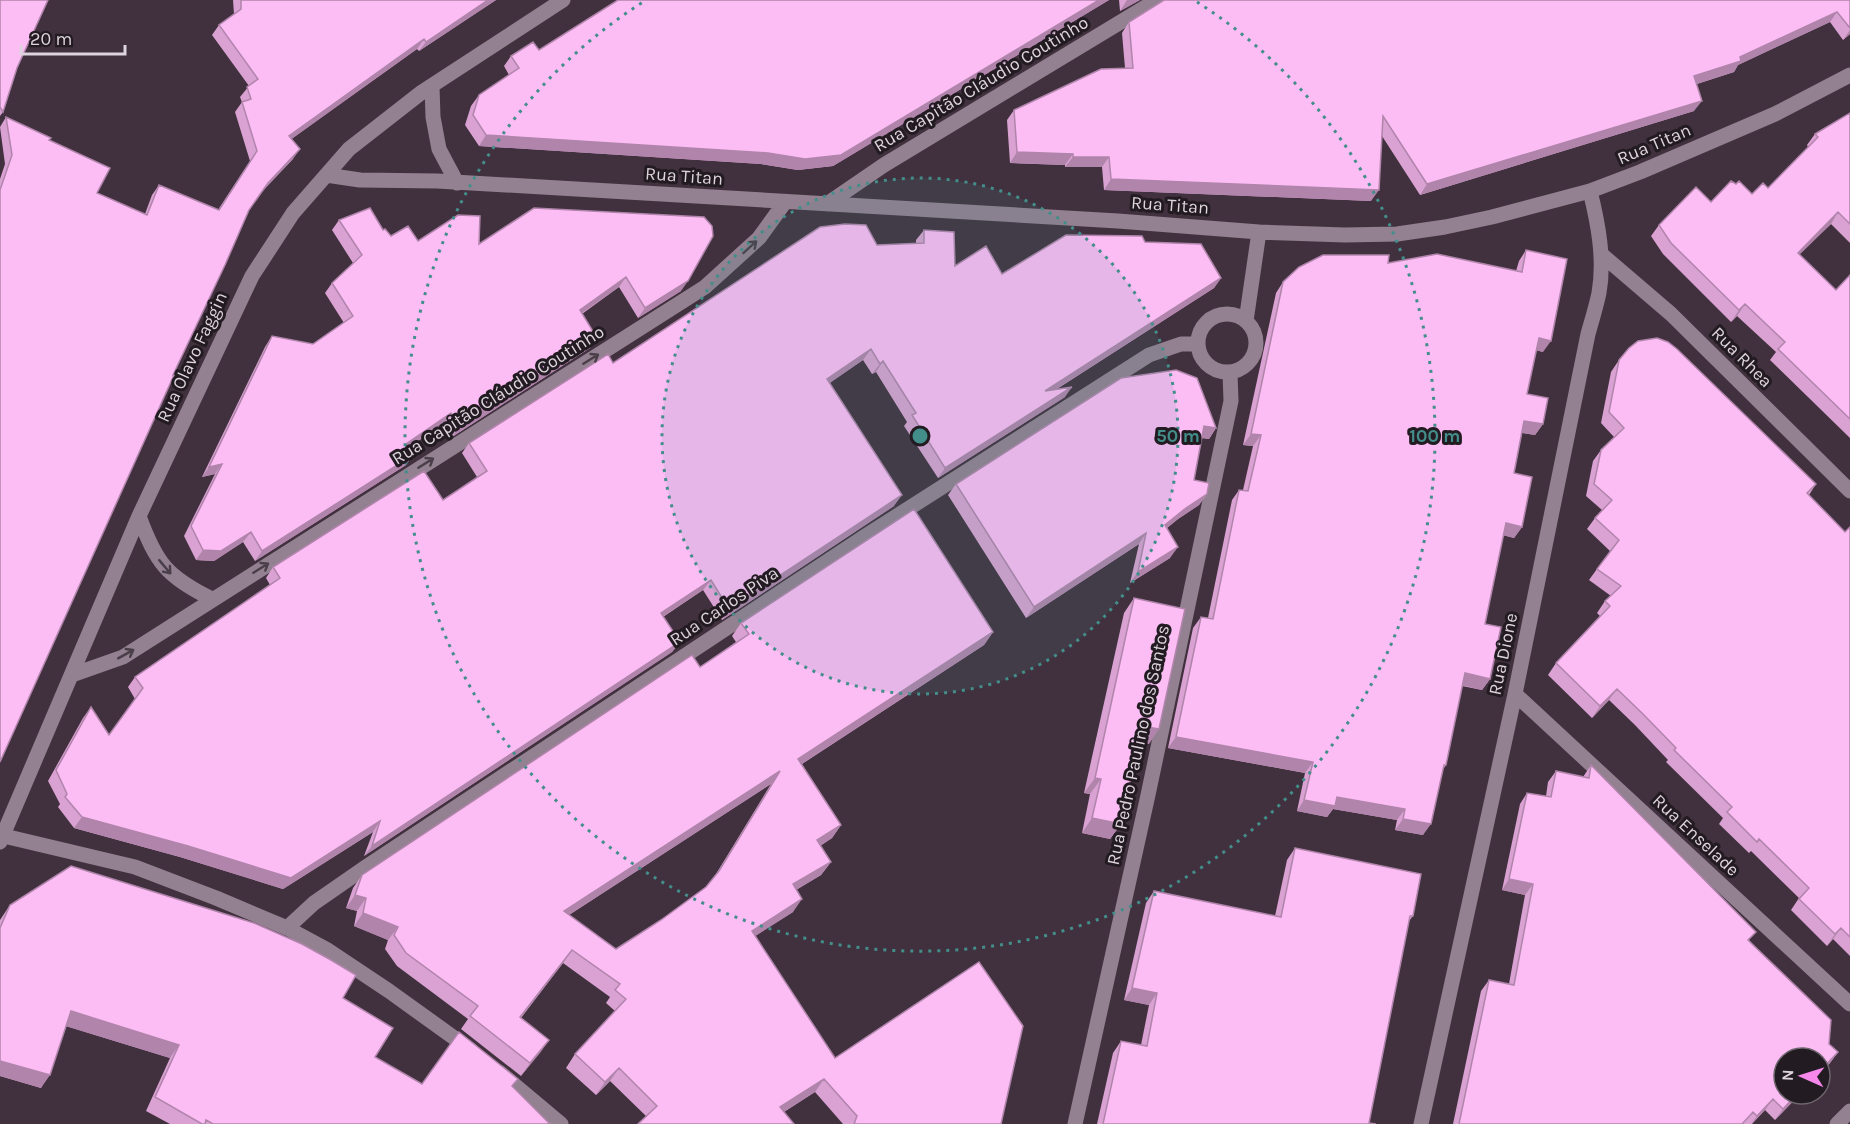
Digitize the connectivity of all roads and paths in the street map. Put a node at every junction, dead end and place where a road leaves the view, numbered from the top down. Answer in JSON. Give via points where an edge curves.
{"nodes":[{"id":1,"x":563,"y":0,"type":"edge"},
{"id":2,"x":1157,"y":0,"type":"edge"},
{"id":3,"x":1850,"y":75,"type":"edge"},
{"id":4,"x":432,"y":86,"type":"junction"},
{"id":5,"x":326,"y":176,"type":"junction"},
{"id":6,"x":457,"y":183,"type":"junction"},
{"id":7,"x":1590,"y":191,"type":"junction"},
{"id":8,"x":785,"y":202,"type":"junction"},
{"id":9,"x":827,"y":204,"type":"junction"},
{"id":10,"x":1259,"y":232,"type":"junction"},
{"id":11,"x":1601,"y":254,"type":"junction"},
{"id":12,"x":1246,"y":321,"type":"junction"},
{"id":13,"x":1198,"y":344,"type":"junction"},
{"id":14,"x":1230,"y":373,"type":"junction"},
{"id":15,"x":1850,"y":491,"type":"edge"},
{"id":16,"x":139,"y":516,"type":"junction"},
{"id":17,"x":212,"y":599,"type":"junction"},
{"id":18,"x":72,"y":675,"type":"junction"},
{"id":19,"x":1515,"y":694,"type":"junction"},
{"id":20,"x":1,"y":837,"type":"edge"},
{"id":21,"x":287,"y":928,"type":"junction"},
{"id":22,"x":1850,"y":1004,"type":"edge"},
{"id":23,"x":1850,"y":1111,"type":"edge"},
{"id":24,"x":561,"y":1124,"type":"edge"},
{"id":25,"x":1076,"y":1124,"type":"edge"},
{"id":26,"x":1421,"y":1124,"type":"edge"},
{"id":27,"x":1837,"y":1124,"type":"edge"}],
"edges":[{"from":1,"to":4,"type":"street","name":"Rua Olavo Faggin"},
{"from":2,"to":9,"type":"street","name":"Rua Capitão Cláudio Coutinho","via":[[884,165]]},
{"from":3,"to":7,"type":"street","name":"Rua Titan","via":[[1775,114]]},
{"from":4,"to":5,"type":"street","name":"Rua Olavo Faggin","via":[[349,149]]},
{"from":4,"to":6,"type":"street","via":[[440,149]]},
{"from":5,"to":6,"type":"street","name":"Rua Titan"},
{"from":5,"to":16,"type":"street","name":"Rua Olavo Faggin","via":[[293,213],[252,276]]},
{"from":6,"to":8,"type":"street","name":"Rua Titan"},
{"from":7,"to":10,"type":"street","name":"Rua Titan","via":[[1492,217],[1407,232]]},
{"from":7,"to":11,"type":"street","name":"Rua Dione"},
{"from":8,"to":9,"type":"street","name":"Rua Titan"},
{"from":17,"to":8,"type":"street","name":"Rua Capitão Cláudio Coutinho","one_way":true,"via":[[705,287],[759,238]]},
{"from":9,"to":10,"type":"street","name":"Rua Titan"},
{"from":10,"to":12,"type":"street"},
{"from":11,"to":15,"type":"street","name":"Rua Rhea","via":[[1671,314]]},
{"from":11,"to":19,"type":"street","name":"Rua Dione","via":[[1599,292]]},
{"from":12,"to":13,"type":"street","via":[[1228,314],[1210,319],[1203,326]]},
{"from":12,"to":14,"type":"street","via":[[1253,328],[1256,347],[1247,364]]},
{"from":13,"to":14,"type":"street","via":[[1199,354],[1212,368]]},
{"from":13,"to":21,"type":"street","name":"Rua Carlos Piva","via":[[1181,344],[1149,356],[867,535],[366,867],[314,903]]},
{"from":14,"to":25,"type":"street","name":"Rua Pedro Paulino dos Santos","via":[[1231,401]]},
{"from":16,"to":17,"type":"street","one_way":true,"via":[[149,543],[170,573],[185,586]]},
{"from":16,"to":18,"type":"street","name":"Rua Olavo Faggin"},
{"from":18,"to":17,"type":"street","name":"Rua Capitão Cláudio Coutinho","one_way":true,"via":[[123,657]]},
{"from":18,"to":20,"type":"street","name":"Rua Olavo Faggin"},
{"from":19,"to":22,"type":"street","name":"Rua Enselade"},
{"from":19,"to":26,"type":"street","name":"Rua Dione"},
{"from":20,"to":21,"type":"street","via":[[135,867]]},
{"from":21,"to":24,"type":"street","via":[[389,991],[487,1062]]},
{"from":23,"to":27,"type":"street"}]}
